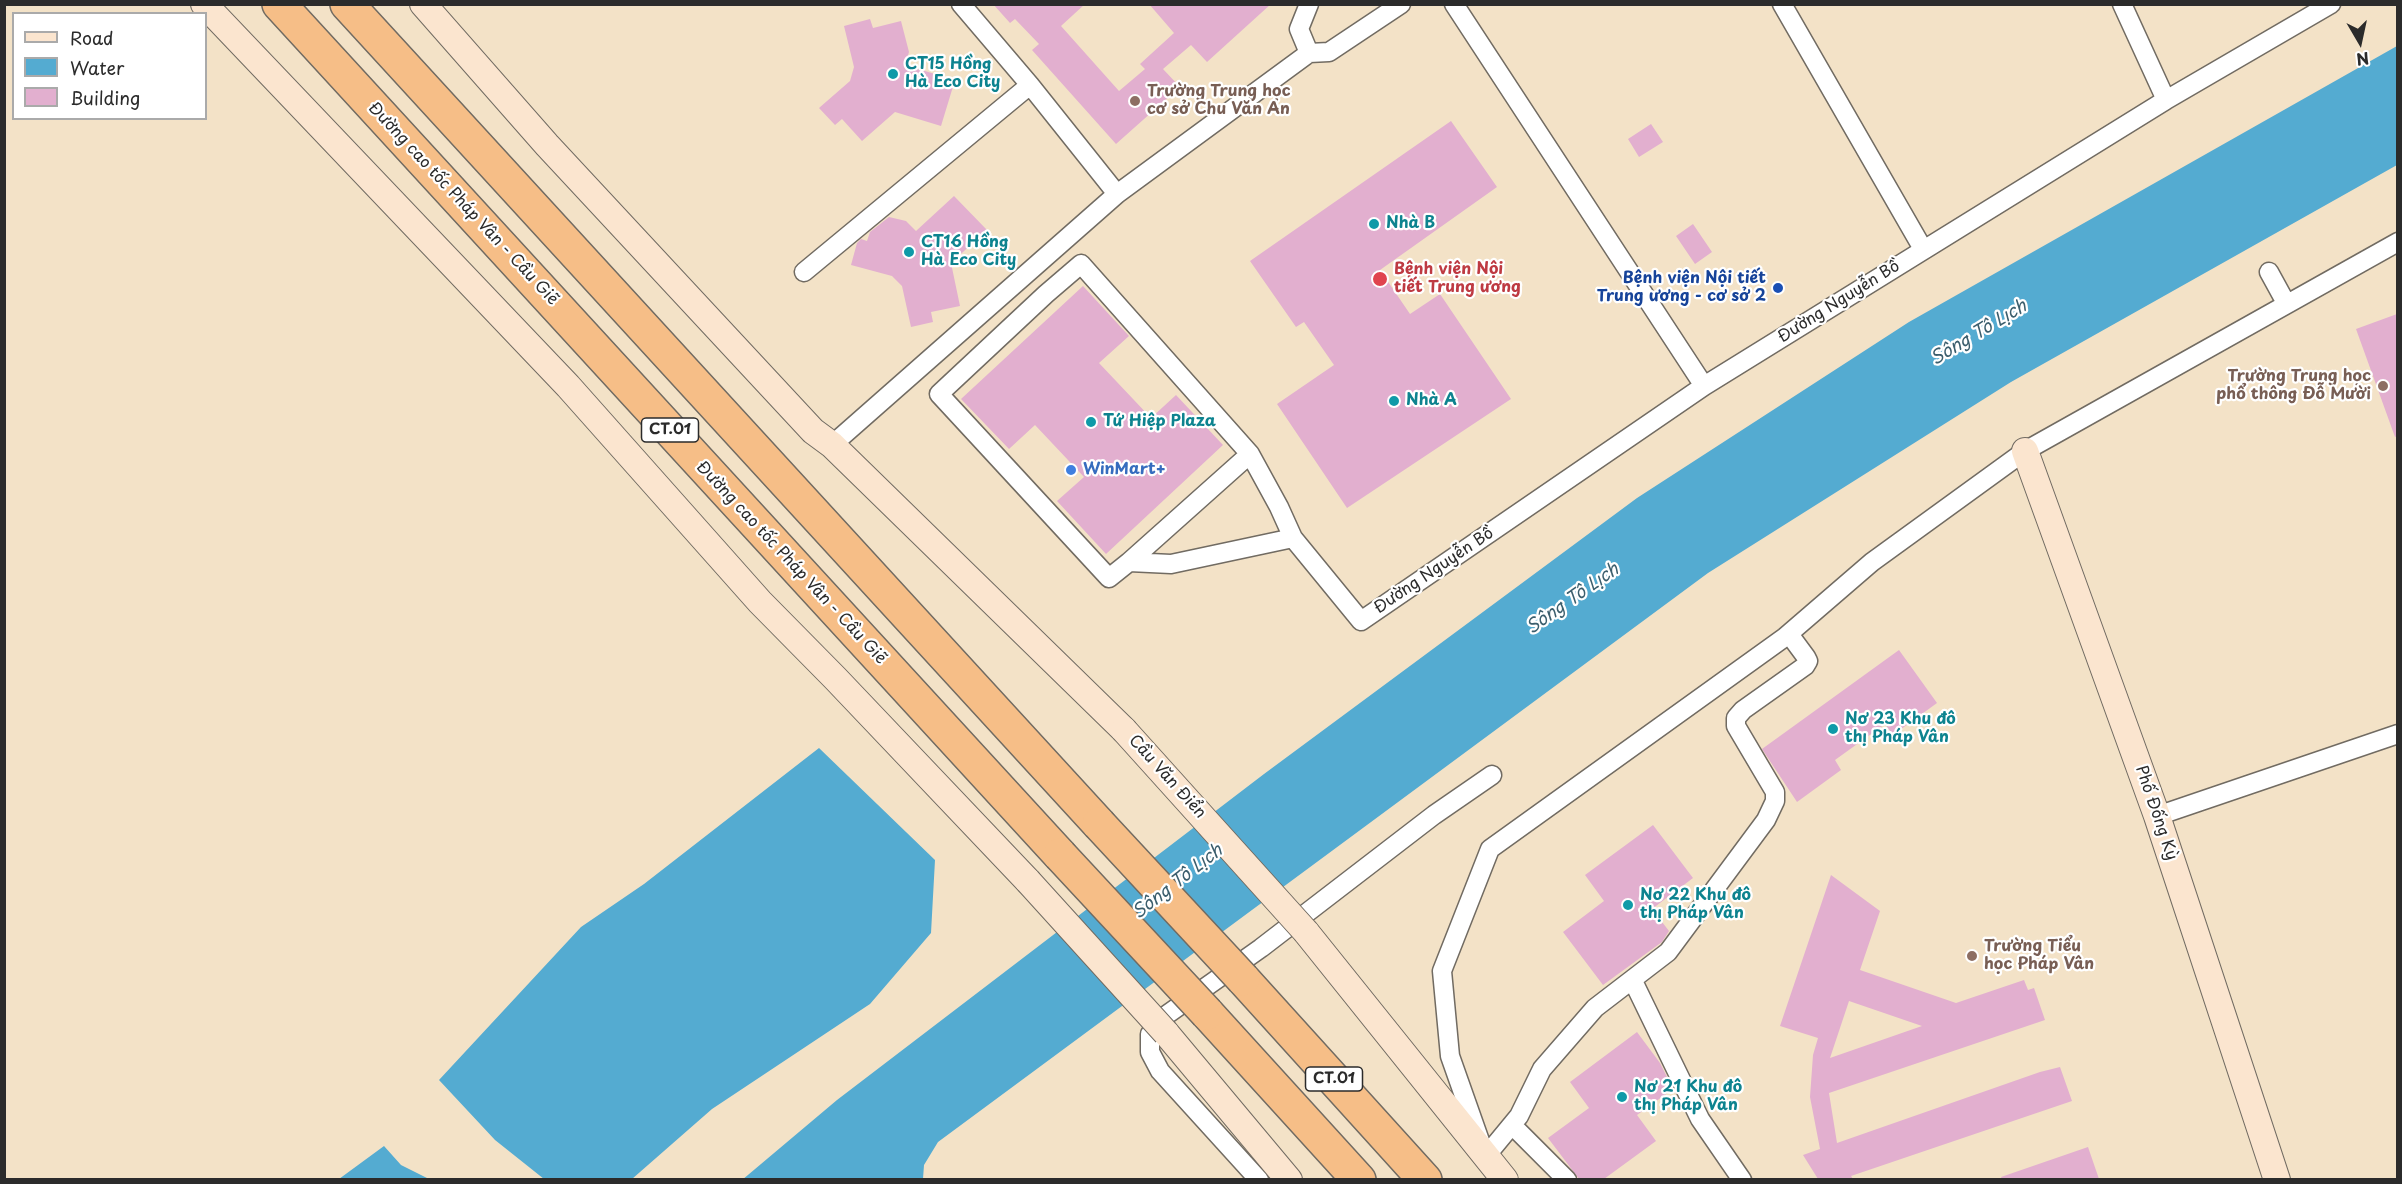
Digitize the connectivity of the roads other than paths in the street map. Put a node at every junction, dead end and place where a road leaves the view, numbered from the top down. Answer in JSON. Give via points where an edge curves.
{"nodes":[{"id":1,"x":204,"y":4,"type":"edge"},
{"id":2,"x":279,"y":4,"type":"edge"},
{"id":3,"x":347,"y":4,"type":"edge"},
{"id":4,"x":423,"y":4,"type":"edge"},
{"id":5,"x":961,"y":4,"type":"edge"},
{"id":6,"x":1309,"y":4,"type":"edge"},
{"id":7,"x":1401,"y":4,"type":"edge"},
{"id":8,"x":1454,"y":4,"type":"edge"},
{"id":9,"x":1782,"y":4,"type":"edge"},
{"id":10,"x":2122,"y":4,"type":"edge"},
{"id":11,"x":2331,"y":4,"type":"edge"},
{"id":12,"x":1309,"y":53,"type":"junction"},
{"id":13,"x":1030,"y":85,"type":"junction"},
{"id":14,"x":2166,"y":100,"type":"junction"},
{"id":15,"x":1117,"y":194,"type":"junction"},
{"id":16,"x":2397,"y":242,"type":"edge"},
{"id":17,"x":1923,"y":249,"type":"junction"},
{"id":18,"x":804,"y":272,"type":"dead end"},
{"id":19,"x":2269,"y":272,"type":"dead end"},
{"id":20,"x":2286,"y":303,"type":"junction"},
{"id":21,"x":1704,"y":386,"type":"junction"},
{"id":22,"x":832,"y":445,"type":"junction"},
{"id":23,"x":2025,"y":450,"type":"junction"},
{"id":24,"x":1250,"y":454,"type":"junction"},
{"id":25,"x":1293,"y":538,"type":"junction"},
{"id":26,"x":1129,"y":562,"type":"junction"},
{"id":27,"x":1789,"y":634,"type":"junction"},
{"id":28,"x":2397,"y":735,"type":"edge"},
{"id":29,"x":1492,"y":775,"type":"dead end"},
{"id":30,"x":2157,"y":816,"type":"junction"},
{"id":31,"x":1633,"y":981,"type":"junction"},
{"id":32,"x":1512,"y":1125,"type":"junction"},
{"id":33,"x":1486,"y":1156,"type":"junction"},
{"id":34,"x":1259,"y":1179,"type":"edge"},
{"id":35,"x":1289,"y":1179,"type":"edge"},
{"id":36,"x":1359,"y":1179,"type":"edge"},
{"id":37,"x":1425,"y":1179,"type":"edge"},
{"id":38,"x":1505,"y":1179,"type":"edge"},
{"id":39,"x":1567,"y":1179,"type":"edge"},
{"id":40,"x":1742,"y":1179,"type":"edge"},
{"id":41,"x":2277,"y":1179,"type":"edge"}],
"edges":[{"from":1,"to":35,"type":"street","bridge":true,"via":[[568,386],[760,602],[1028,881],[1166,1033]]},
{"from":2,"to":36,"type":"highway","name":"Đường cao tốc Pháp Vân - Cầu Giẽ","number":"CT.01","bridge":true},
{"from":3,"to":37,"type":"highway","number":"CT.01","bridge":true},
{"from":4,"to":22,"type":"street","name":"Cầu Văn Điển","via":[[547,145],[813,431]]},
{"from":5,"to":13,"type":"street"},
{"from":6,"to":12,"type":"street","via":[[1299,29]]},
{"from":7,"to":12,"type":"street","via":[[1329,52]]},
{"from":8,"to":21,"type":"street"},
{"from":9,"to":17,"type":"street"},
{"from":10,"to":14,"type":"street"},
{"from":11,"to":14,"type":"street","name":"Đường Nguyễn Bồ"},
{"from":12,"to":15,"type":"street"},
{"from":13,"to":15,"type":"street"},
{"from":13,"to":18,"type":"street"},
{"from":14,"to":17,"type":"street","name":"Đường Nguyễn Bồ"},
{"from":15,"to":22,"type":"street"},
{"from":16,"to":20,"type":"street"},
{"from":17,"to":21,"type":"street","name":"Đường Nguyễn Bồ"},
{"from":19,"to":20,"type":"street"},
{"from":20,"to":23,"type":"street"},
{"from":21,"to":25,"type":"street","name":"Đường Nguyễn Bồ","via":[[1361,621]]},
{"from":22,"to":33,"type":"street","name":"Cầu Văn Điển","bridge":true,"via":[[1124,730],[1306,932]]},
{"from":23,"to":27,"type":"street","via":[[1872,562]]},
{"from":23,"to":30,"type":"street","name":"Phố Đống Kỳ"},
{"from":24,"to":25,"type":"street"},
{"from":24,"to":26,"type":"street"},
{"from":24,"to":26,"type":"street","via":[[1081,264],[1046,294],[939,394],[1109,578]]},
{"from":25,"to":26,"type":"street","via":[[1171,564]]},
{"from":27,"to":31,"type":"street","via":[[1808,661],[1805,666],[1736,718],[1736,726],[1769,781],[1775,801],[1766,820],[1668,952]]},
{"from":27,"to":33,"type":"street","via":[[1490,849],[1442,971],[1450,1056]]},
{"from":28,"to":30,"type":"street"},
{"from":29,"to":34,"type":"street","via":[[1165,1016],[1150,1034],[1150,1052],[1160,1071]]},
{"from":30,"to":41,"type":"street","name":"Phố Đống Kỳ"},
{"from":31,"to":32,"type":"street","via":[[1595,1008],[1542,1070]]},
{"from":31,"to":40,"type":"street","via":[[1700,1119]]},
{"from":32,"to":33,"type":"street"},
{"from":32,"to":39,"type":"street"},
{"from":33,"to":38,"type":"street","name":"Cầu Văn Điển"}]}
